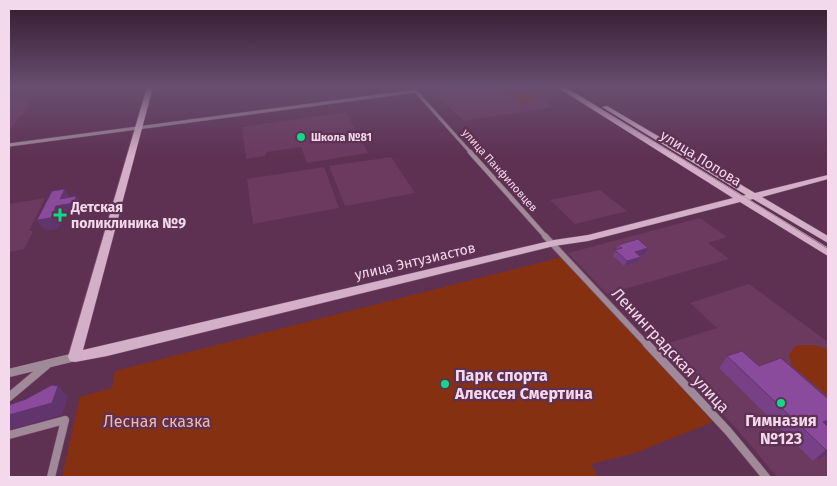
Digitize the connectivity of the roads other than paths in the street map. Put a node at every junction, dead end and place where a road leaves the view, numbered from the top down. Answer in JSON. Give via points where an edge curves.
{"nodes":[{"id":1,"x":144,"y":110,"type":"edge"},
{"id":2,"x":268,"y":110,"type":"edge"},
{"id":3,"x":433,"y":110,"type":"edge"},
{"id":4,"x":595,"y":110,"type":"edge"},
{"id":5,"x":608,"y":110,"type":"edge"},
{"id":6,"x":139,"y":128,"type":"junction"},
{"id":7,"x":9,"y":145,"type":"edge"},
{"id":8,"x":828,"y":177,"type":"edge"},
{"id":9,"x":753,"y":196,"type":"junction"},
{"id":10,"x":741,"y":199,"type":"junction"},
{"id":11,"x":828,"y":240,"type":"edge"},
{"id":12,"x":554,"y":243,"type":"junction"},
{"id":13,"x":828,"y":253,"type":"edge"},
{"id":14,"x":75,"y":357,"type":"junction"},
{"id":15,"x":49,"y":364,"type":"junction"},
{"id":16,"x":9,"y":373,"type":"edge"},
{"id":17,"x":9,"y":397,"type":"edge"},
{"id":18,"x":9,"y":434,"type":"edge"},
{"id":19,"x":51,"y":477,"type":"edge"},
{"id":20,"x":766,"y":477,"type":"edge"}],
"edges":[{"from":1,"to":6,"type":"street"},
{"from":2,"to":6,"type":"street"},
{"from":3,"to":12,"type":"street","name":"улица Панфиловцев"},
{"from":4,"to":10,"type":"street","name":"улица Попова"},
{"from":5,"to":9,"type":"street","name":"улица Попова"},
{"from":6,"to":7,"type":"street"},
{"from":6,"to":14,"type":"street"},
{"from":8,"to":9,"type":"street","name":"улица Энтузиастов"},
{"from":9,"to":10,"type":"street","name":"улица Энтузиастов"},
{"from":9,"to":11,"type":"street","name":"улица Попова"},
{"from":10,"to":12,"type":"street","name":"улица Энтузиастов","via":[[588,238]]},
{"from":10,"to":13,"type":"street","name":"улица Попова"},
{"from":12,"to":14,"type":"street","name":"улица Энтузиастов"},
{"from":12,"to":20,"type":"street","name":"Ленинградская улица","via":[[722,424]]},
{"from":14,"to":15,"type":"street","name":"улица Энтузиастов"},
{"from":15,"to":16,"type":"street","name":"улица Энтузиастов"},
{"from":15,"to":17,"type":"street"},
{"from":18,"to":19,"type":"street","via":[[65,420]]}]}
